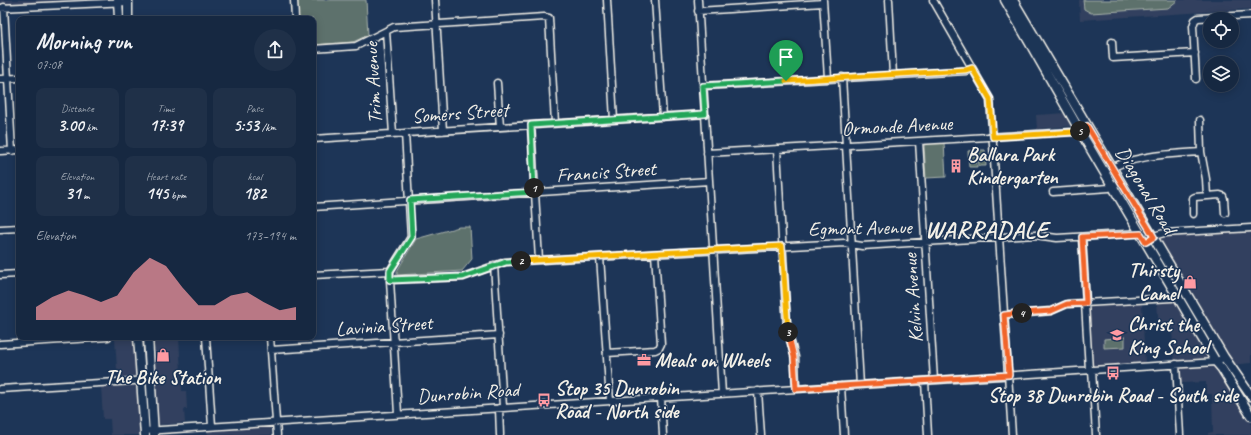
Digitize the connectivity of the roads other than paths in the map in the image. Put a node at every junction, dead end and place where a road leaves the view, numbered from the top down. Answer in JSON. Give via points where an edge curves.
{"nodes":[{"id":1,"x":294,"y":0,"type":"edge"},
{"id":2,"x":436,"y":0,"type":"edge"},
{"id":3,"x":607,"y":0,"type":"edge"},
{"id":4,"x":655,"y":0,"type":"edge"},
{"id":5,"x":698,"y":0,"type":"edge"},
{"id":6,"x":889,"y":0,"type":"edge"},
{"id":7,"x":933,"y":0,"type":"edge"},
{"id":8,"x":1005,"y":0,"type":"edge"},
{"id":9,"x":1014,"y":0,"type":"edge"},
{"id":10,"x":118,"y":1,"type":"edge"},
{"id":11,"x":128,"y":1,"type":"edge"},
{"id":12,"x":823,"y":2,"type":"edge"},
{"id":13,"x":2,"y":8,"type":"edge"},
{"id":14,"x":698,"y":11,"type":"junction"},
{"id":15,"x":1251,"y":15,"type":"edge"},
{"id":16,"x":119,"y":16,"type":"edge"},
{"id":17,"x":128,"y":16,"type":"edge"},
{"id":18,"x":295,"y":16,"type":"edge"},
{"id":19,"x":437,"y":25,"type":"junction"},
{"id":20,"x":386,"y":31,"type":"junction"},
{"id":21,"x":1112,"y":42,"type":"dead end"},
{"id":22,"x":316,"y":49,"type":"edge"},
{"id":23,"x":1038,"y":50,"type":"junction"},
{"id":24,"x":1195,"y":53,"type":"junction"},
{"id":25,"x":972,"y":68,"type":"junction"},
{"id":26,"x":893,"y":74,"type":"junction"},
{"id":27,"x":842,"y":77,"type":"junction"},
{"id":28,"x":16,"y":78,"type":"edge"},
{"id":29,"x":828,"y":78,"type":"junction"},
{"id":30,"x":0,"y":79,"type":"edge"},
{"id":31,"x":8,"y":79,"type":"junction"},
{"id":32,"x":1196,"y":79,"type":"dead end"},
{"id":33,"x":497,"y":83,"type":"dead end"},
{"id":34,"x":703,"y":86,"type":"junction"},
{"id":35,"x":705,"y":114,"type":"junction"},
{"id":36,"x":663,"y":117,"type":"junction"},
{"id":37,"x":614,"y":120,"type":"junction"},
{"id":38,"x":1200,"y":120,"type":"dead end"},
{"id":39,"x":555,"y":123,"type":"junction"},
{"id":40,"x":531,"y":125,"type":"junction"},
{"id":41,"x":1087,"y":126,"type":"junction"},
{"id":42,"x":500,"y":127,"type":"junction"},
{"id":43,"x":444,"y":131,"type":"junction"},
{"id":44,"x":1080,"y":131,"type":"junction"},
{"id":45,"x":405,"y":133,"type":"junction"},
{"id":46,"x":392,"y":134,"type":"junction"},
{"id":47,"x":993,"y":137,"type":"junction"},
{"id":48,"x":316,"y":139,"type":"edge"},
{"id":49,"x":919,"y":141,"type":"junction"},
{"id":50,"x":846,"y":145,"type":"junction"},
{"id":51,"x":777,"y":149,"type":"junction"},
{"id":52,"x":16,"y":150,"type":"edge"},
{"id":53,"x":12,"y":151,"type":"junction"},
{"id":54,"x":0,"y":152,"type":"edge"},
{"id":55,"x":1202,"y":152,"type":"junction"},
{"id":56,"x":707,"y":153,"type":"junction"},
{"id":57,"x":1112,"y":166,"type":"junction"},
{"id":58,"x":1104,"y":172,"type":"junction"},
{"id":59,"x":709,"y":181,"type":"junction"},
{"id":60,"x":1121,"y":182,"type":"junction"},
{"id":61,"x":1113,"y":186,"type":"junction"},
{"id":62,"x":535,"y":192,"type":"junction"},
{"id":63,"x":1053,"y":192,"type":"dead end"},
{"id":64,"x":1207,"y":196,"type":"junction"},
{"id":65,"x":410,"y":200,"type":"junction"},
{"id":66,"x":316,"y":207,"type":"edge"},
{"id":67,"x":1225,"y":213,"type":"dead end"},
{"id":68,"x":1193,"y":214,"type":"dead end"},
{"id":69,"x":16,"y":228,"type":"edge"},
{"id":70,"x":1251,"y":228,"type":"edge"},
{"id":71,"x":0,"y":229,"type":"edge"},
{"id":72,"x":1149,"y":229,"type":"junction"},
{"id":73,"x":1141,"y":234,"type":"junction"},
{"id":74,"x":999,"y":237,"type":"junction"},
{"id":75,"x":1082,"y":237,"type":"junction"},
{"id":76,"x":1154,"y":237,"type":"junction"},
{"id":77,"x":926,"y":242,"type":"junction"},
{"id":78,"x":1146,"y":242,"type":"junction"},
{"id":79,"x":852,"y":244,"type":"junction"},
{"id":80,"x":782,"y":246,"type":"junction"},
{"id":81,"x":713,"y":250,"type":"junction"},
{"id":82,"x":655,"y":254,"type":"junction"},
{"id":83,"x":600,"y":256,"type":"junction"},
{"id":84,"x":539,"y":260,"type":"junction"},
{"id":85,"x":494,"y":266,"type":"junction"},
{"id":86,"x":390,"y":271,"type":"junction"},
{"id":87,"x":16,"y":274,"type":"edge"},
{"id":88,"x":0,"y":275,"type":"edge"},
{"id":89,"x":316,"y":275,"type":"edge"},
{"id":90,"x":390,"y":280,"type":"junction"},
{"id":91,"x":1178,"y":296,"type":"junction"},
{"id":92,"x":1086,"y":303,"type":"junction"},
{"id":93,"x":1004,"y":315,"type":"junction"},
{"id":94,"x":499,"y":335,"type":"junction"},
{"id":95,"x":62,"y":340,"type":"edge"},
{"id":96,"x":139,"y":340,"type":"edge"},
{"id":97,"x":148,"y":340,"type":"edge"},
{"id":98,"x":206,"y":340,"type":"edge"},
{"id":99,"x":270,"y":340,"type":"edge"},
{"id":100,"x":394,"y":342,"type":"junction"},
{"id":101,"x":0,"y":344,"type":"edge"},
{"id":102,"x":271,"y":350,"type":"junction"},
{"id":103,"x":607,"y":353,"type":"junction"},
{"id":104,"x":1224,"y":357,"type":"junction"},
{"id":105,"x":1216,"y":362,"type":"junction"},
{"id":106,"x":1176,"y":364,"type":"junction"},
{"id":107,"x":1091,"y":370,"type":"junction"},
{"id":108,"x":1009,"y":375,"type":"junction"},
{"id":109,"x":934,"y":380,"type":"junction"},
{"id":110,"x":146,"y":381,"type":"junction"},
{"id":111,"x":925,"y":381,"type":"junction"},
{"id":112,"x":860,"y":385,"type":"junction"},
{"id":113,"x":841,"y":386,"type":"junction"},
{"id":114,"x":796,"y":389,"type":"junction"},
{"id":115,"x":0,"y":390,"type":"edge"},
{"id":116,"x":758,"y":392,"type":"junction"},
{"id":117,"x":722,"y":394,"type":"junction"},
{"id":118,"x":1251,"y":396,"type":"edge"},
{"id":119,"x":661,"y":397,"type":"junction"},
{"id":120,"x":610,"y":401,"type":"junction"},
{"id":121,"x":501,"y":407,"type":"junction"},
{"id":122,"x":398,"y":414,"type":"junction"},
{"id":123,"x":1251,"y":416,"type":"edge"},
{"id":124,"x":276,"y":422,"type":"junction"},
{"id":125,"x":212,"y":426,"type":"junction"},
{"id":126,"x":145,"y":433,"type":"edge"},
{"id":127,"x":154,"y":433,"type":"edge"},
{"id":128,"x":277,"y":435,"type":"edge"},
{"id":129,"x":500,"y":435,"type":"edge"},
{"id":130,"x":663,"y":435,"type":"edge"},
{"id":131,"x":761,"y":435,"type":"edge"},
{"id":132,"x":844,"y":435,"type":"edge"},
{"id":133,"x":928,"y":435,"type":"edge"},
{"id":134,"x":1012,"y":435,"type":"edge"},
{"id":135,"x":1096,"y":435,"type":"edge"},
{"id":136,"x":1180,"y":435,"type":"edge"}],
"edges":[{"from":1,"to":18,"type":"street"},
{"from":2,"to":19,"type":"street"},
{"from":3,"to":37,"type":"street"},
{"from":4,"to":36,"type":"street"},
{"from":5,"to":14,"type":"street"},
{"from":6,"to":26,"type":"street"},
{"from":7,"to":25,"type":"street"},
{"from":8,"to":23,"type":"main road","name":"Diagonal Road"},
{"from":9,"to":23,"type":"main road","name":"Diagonal Road"},
{"from":10,"to":11,"type":"street"},
{"from":10,"to":13,"type":"street"},
{"from":10,"to":16,"type":"main road"},
{"from":11,"to":17,"type":"main road"},
{"from":12,"to":14,"type":"street"},
{"from":12,"to":29,"type":"street"},
{"from":13,"to":31,"type":"street"},
{"from":14,"to":34,"type":"street"},
{"from":15,"to":24,"type":"street","via":[[1198,18],[1193,26]]},
{"from":19,"to":20,"type":"street","via":[[394,27]]},
{"from":19,"to":39,"type":"street","via":[[549,18]]},
{"from":19,"to":43,"type":"street"},
{"from":20,"to":22,"type":"street","via":[[356,46]]},
{"from":20,"to":46,"type":"street","name":"Trim Avenue"},
{"from":21,"to":24,"type":"street","via":[[1113,58]]},
{"from":23,"to":41,"type":"main road","name":"Diagonal Road"},
{"from":23,"to":44,"type":"main road","name":"Diagonal Road"},
{"from":24,"to":32,"type":"street"},
{"from":25,"to":26,"type":"street"},
{"from":25,"to":47,"type":"street","via":[[990,99]]},
{"from":26,"to":27,"type":"street"},
{"from":27,"to":29,"type":"street"},
{"from":27,"to":50,"type":"street"},
{"from":28,"to":31,"type":"street"},
{"from":29,"to":34,"type":"street"},
{"from":30,"to":31,"type":"street"},
{"from":31,"to":53,"type":"street"},
{"from":33,"to":42,"type":"street"},
{"from":34,"to":35,"type":"street"},
{"from":35,"to":36,"type":"street","name":"Somers Street"},
{"from":35,"to":56,"type":"street"},
{"from":36,"to":37,"type":"street","name":"Somers Street"},
{"from":37,"to":39,"type":"street","name":"Somers Street"},
{"from":38,"to":55,"type":"street"},
{"from":39,"to":40,"type":"street","name":"Somers Street"},
{"from":40,"to":42,"type":"street","name":"Somers Street"},
{"from":40,"to":62,"type":"street"},
{"from":41,"to":44,"type":"street"},
{"from":41,"to":57,"type":"main road","name":"Diagonal Road"},
{"from":42,"to":43,"type":"street","name":"Somers Street"},
{"from":43,"to":45,"type":"street","name":"Somers Street"},
{"from":44,"to":47,"type":"street","name":"Ormonde Avenue"},
{"from":44,"to":58,"type":"main road","name":"Diagonal Road"},
{"from":45,"to":46,"type":"street","name":"Somers Street"},
{"from":45,"to":65,"type":"street"},
{"from":46,"to":48,"type":"street","name":"Somers Street"},
{"from":47,"to":49,"type":"street","name":"Ormonde Avenue"},
{"from":47,"to":74,"type":"street"},
{"from":49,"to":50,"type":"street","name":"Ormonde Avenue"},
{"from":49,"to":77,"type":"street","name":"Kelvin Avenue"},
{"from":50,"to":51,"type":"street","name":"Ormonde Avenue"},
{"from":50,"to":79,"type":"street"},
{"from":51,"to":56,"type":"street","name":"Ormonde Avenue"},
{"from":51,"to":80,"type":"street"},
{"from":52,"to":53,"type":"street"},
{"from":53,"to":54,"type":"street"},
{"from":55,"to":57,"type":"street","via":[[1159,155]]},
{"from":55,"to":64,"type":"street"},
{"from":56,"to":59,"type":"street"},
{"from":57,"to":58,"type":"street"},
{"from":57,"to":60,"type":"main road","name":"Diagonal Road"},
{"from":58,"to":61,"type":"main road","name":"Diagonal Road"},
{"from":59,"to":62,"type":"street","name":"Francis Street"},
{"from":59,"to":81,"type":"street"},
{"from":60,"to":61,"type":"street"},
{"from":60,"to":72,"type":"main road","name":"Diagonal Road"},
{"from":61,"to":63,"type":"street"},
{"from":61,"to":73,"type":"main road","name":"Diagonal Road"},
{"from":62,"to":65,"type":"street","name":"Francis Street"},
{"from":62,"to":84,"type":"street"},
{"from":64,"to":67,"type":"street","via":[[1223,196]]},
{"from":64,"to":68,"type":"street","via":[[1193,198]]},
{"from":65,"to":66,"type":"street","name":"Francis Street"},
{"from":65,"to":86,"type":"street","via":[[412,237]]},
{"from":69,"to":71,"type":"street"},
{"from":70,"to":76,"type":"street","via":[[1164,233]]},
{"from":72,"to":73,"type":"street","name":"Egmont Avenue"},
{"from":72,"to":76,"type":"main road","name":"Diagonal Road"},
{"from":73,"to":75,"type":"street","name":"Egmont Avenue"},
{"from":73,"to":78,"type":"main road","name":"Diagonal Road"},
{"from":74,"to":75,"type":"street","name":"Egmont Avenue"},
{"from":74,"to":77,"type":"street","name":"Egmont Avenue"},
{"from":74,"to":93,"type":"street"},
{"from":75,"to":92,"type":"street"},
{"from":76,"to":78,"type":"street"},
{"from":76,"to":104,"type":"main road","name":"Diagonal Road"},
{"from":77,"to":79,"type":"street","name":"Egmont Avenue","via":[[862,246]]},
{"from":77,"to":109,"type":"street","name":"Kelvin Avenue"},
{"from":78,"to":91,"type":"main road","name":"Diagonal Road"},
{"from":79,"to":80,"type":"street","name":"Egmont Avenue"},
{"from":79,"to":112,"type":"street"},
{"from":80,"to":81,"type":"street","name":"Egmont Avenue"},
{"from":80,"to":114,"type":"street","via":[[787,328],[794,357]]},
{"from":81,"to":82,"type":"street","name":"Egmont Avenue"},
{"from":81,"to":117,"type":"street"},
{"from":82,"to":83,"type":"street","name":"Egmont Avenue"},
{"from":82,"to":103,"type":"street","via":[[661,344],[655,350]]},
{"from":83,"to":84,"type":"street","name":"Egmont Avenue"},
{"from":83,"to":103,"type":"street"},
{"from":84,"to":85,"type":"street","name":"Egmont Avenue","via":[[506,262]]},
{"from":85,"to":90,"type":"street","name":"Egmont Avenue","via":[[463,277]]},
{"from":85,"to":94,"type":"street"},
{"from":86,"to":89,"type":"street"},
{"from":86,"to":90,"type":"street"},
{"from":87,"to":88,"type":"street"},
{"from":90,"to":100,"type":"street"},
{"from":91,"to":92,"type":"street"},
{"from":91,"to":105,"type":"main road","name":"Diagonal Road"},
{"from":92,"to":93,"type":"street","via":[[1067,304],[1051,311]]},
{"from":92,"to":107,"type":"street"},
{"from":93,"to":108,"type":"street"},
{"from":94,"to":100,"type":"street","name":"Lavinia Street"},
{"from":94,"to":121,"type":"street"},
{"from":95,"to":101,"type":"street"},
{"from":96,"to":110,"type":"main road"},
{"from":97,"to":110,"type":"main road"},
{"from":98,"to":125,"type":"street"},
{"from":99,"to":102,"type":"street"},
{"from":100,"to":102,"type":"street","name":"Lavinia Street"},
{"from":100,"to":122,"type":"street"},
{"from":102,"to":124,"type":"street"},
{"from":103,"to":120,"type":"street"},
{"from":104,"to":105,"type":"street","name":"Dunrobin Road"},
{"from":104,"to":118,"type":"main road","name":"Diagonal Road"},
{"from":105,"to":106,"type":"street","name":"Dunrobin Road"},
{"from":105,"to":123,"type":"main road","name":"Diagonal Road"},
{"from":106,"to":107,"type":"street","name":"Dunrobin Road"},
{"from":106,"to":136,"type":"street"},
{"from":107,"to":108,"type":"street","name":"Dunrobin Road"},
{"from":107,"to":135,"type":"street"},
{"from":108,"to":109,"type":"street","name":"Dunrobin Road"},
{"from":108,"to":134,"type":"street"},
{"from":109,"to":111,"type":"street","name":"Dunrobin Road"},
{"from":110,"to":115,"type":"street"},
{"from":110,"to":126,"type":"main road"},
{"from":110,"to":127,"type":"main road"},
{"from":111,"to":112,"type":"street","name":"Dunrobin Road"},
{"from":111,"to":133,"type":"street"},
{"from":112,"to":113,"type":"street","name":"Dunrobin Road"},
{"from":113,"to":114,"type":"street","name":"Dunrobin Road"},
{"from":113,"to":132,"type":"street"},
{"from":114,"to":116,"type":"street","name":"Dunrobin Road"},
{"from":116,"to":117,"type":"street","name":"Dunrobin Road"},
{"from":116,"to":131,"type":"street"},
{"from":117,"to":119,"type":"street","name":"Dunrobin Road"},
{"from":119,"to":120,"type":"street","name":"Dunrobin Road"},
{"from":119,"to":130,"type":"street"},
{"from":120,"to":121,"type":"street","name":"Dunrobin Road"},
{"from":121,"to":122,"type":"street","name":"Dunrobin Road"},
{"from":121,"to":129,"type":"street"},
{"from":122,"to":124,"type":"street","name":"Dunrobin Road"},
{"from":124,"to":125,"type":"street","name":"Dunrobin Road"},
{"from":124,"to":128,"type":"street"},
{"from":125,"to":127,"type":"street","name":"Dunrobin Road"},
{"from":126,"to":127,"type":"street","name":"Dunrobin Road"}]}
